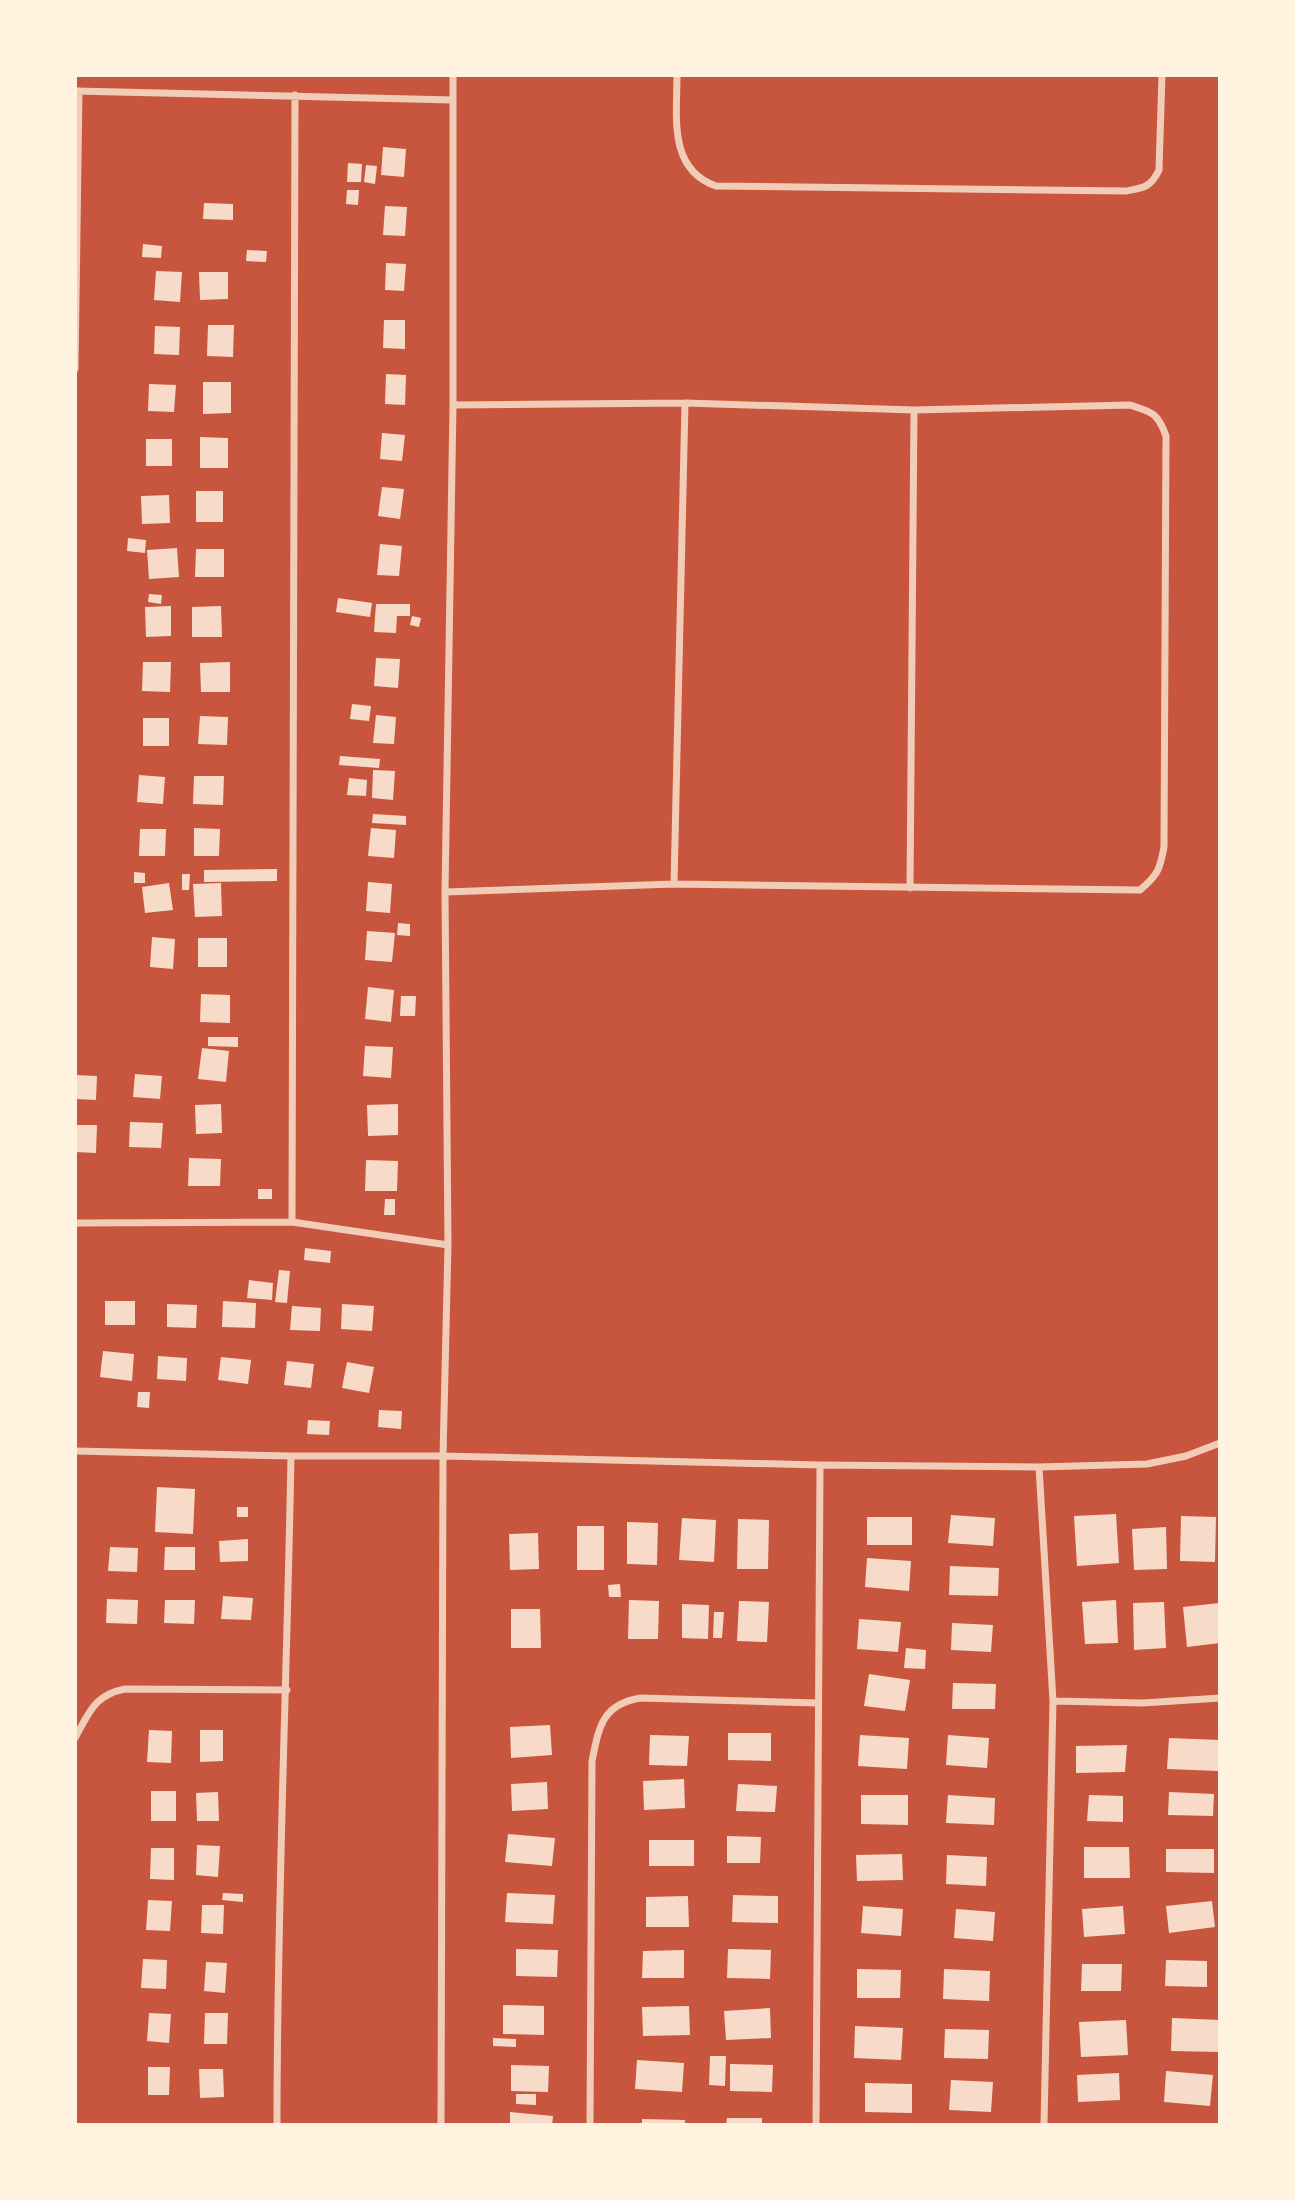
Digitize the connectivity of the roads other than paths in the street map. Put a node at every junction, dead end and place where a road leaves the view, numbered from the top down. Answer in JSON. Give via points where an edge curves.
{"nodes":[{"id":1,"x":453,"y":75,"type":"edge"},
{"id":2,"x":677,"y":75,"type":"edge"},
{"id":3,"x":1162,"y":75,"type":"edge"},
{"id":4,"x":77,"y":91,"type":"edge"},
{"id":5,"x":295,"y":95,"type":"junction"},
{"id":6,"x":453,"y":100,"type":"junction"},
{"id":7,"x":75,"y":369,"type":"edge"},
{"id":8,"x":685,"y":403,"type":"junction"},
{"id":9,"x":453,"y":405,"type":"junction"},
{"id":10,"x":914,"y":410,"type":"junction"},
{"id":11,"x":674,"y":884,"type":"junction"},
{"id":12,"x":910,"y":888,"type":"junction"},
{"id":13,"x":445,"y":892,"type":"junction"},
{"id":14,"x":292,"y":1222,"type":"junction"},
{"id":15,"x":75,"y":1223,"type":"edge"},
{"id":16,"x":448,"y":1245,"type":"junction"},
{"id":17,"x":1220,"y":1443,"type":"edge"},
{"id":18,"x":75,"y":1451,"type":"edge"},
{"id":19,"x":443,"y":1456,"type":"junction"},
{"id":20,"x":291,"y":1457,"type":"junction"},
{"id":21,"x":820,"y":1465,"type":"junction"},
{"id":22,"x":1039,"y":1467,"type":"junction"},
{"id":23,"x":287,"y":1690,"type":"junction"},
{"id":24,"x":1220,"y":1698,"type":"edge"},
{"id":25,"x":1052,"y":1701,"type":"junction"},
{"id":26,"x":818,"y":1703,"type":"junction"},
{"id":27,"x":75,"y":1738,"type":"edge"},
{"id":28,"x":277,"y":2125,"type":"edge"},
{"id":29,"x":441,"y":2125,"type":"edge"},
{"id":30,"x":590,"y":2125,"type":"edge"},
{"id":31,"x":816,"y":2125,"type":"edge"},
{"id":32,"x":1044,"y":2125,"type":"edge"}],
"edges":[{"from":1,"to":6,"type":"street"},
{"from":2,"to":3,"type":"street","via":[[680,151],[701,181],[716,186],[1126,191],[1154,182],[1159,170]]},
{"from":4,"to":5,"type":"street"},
{"from":4,"to":7,"type":"street"},
{"from":5,"to":6,"type":"street"},
{"from":5,"to":14,"type":"street"},
{"from":6,"to":9,"type":"street"},
{"from":8,"to":9,"type":"street"},
{"from":8,"to":10,"type":"street"},
{"from":8,"to":11,"type":"street"},
{"from":9,"to":13,"type":"street"},
{"from":10,"to":12,"type":"street"},
{"from":10,"to":12,"type":"street","via":[[1130,405],[1160,419],[1166,436],[1164,847],[1155,878],[1140,890]]},
{"from":11,"to":12,"type":"street"},
{"from":11,"to":13,"type":"street"},
{"from":13,"to":16,"type":"street"},
{"from":14,"to":15,"type":"street"},
{"from":14,"to":16,"type":"street"},
{"from":16,"to":19,"type":"street"},
{"from":17,"to":22,"type":"street","via":[[1147,1464]]},
{"from":18,"to":20,"type":"street"},
{"from":19,"to":20,"type":"street"},
{"from":19,"to":21,"type":"street"},
{"from":19,"to":29,"type":"street"},
{"from":20,"to":23,"type":"street"},
{"from":21,"to":22,"type":"street"},
{"from":21,"to":26,"type":"street"},
{"from":22,"to":25,"type":"street"},
{"from":23,"to":27,"type":"street","via":[[109,1692],[97,1702]]},
{"from":23,"to":28,"type":"street"},
{"from":24,"to":25,"type":"street","via":[[1143,1703]]},
{"from":25,"to":32,"type":"street"},
{"from":26,"to":30,"type":"street","via":[[641,1698],[627,1700],[603,1720],[592,1761]]},
{"from":26,"to":31,"type":"street"}]}
